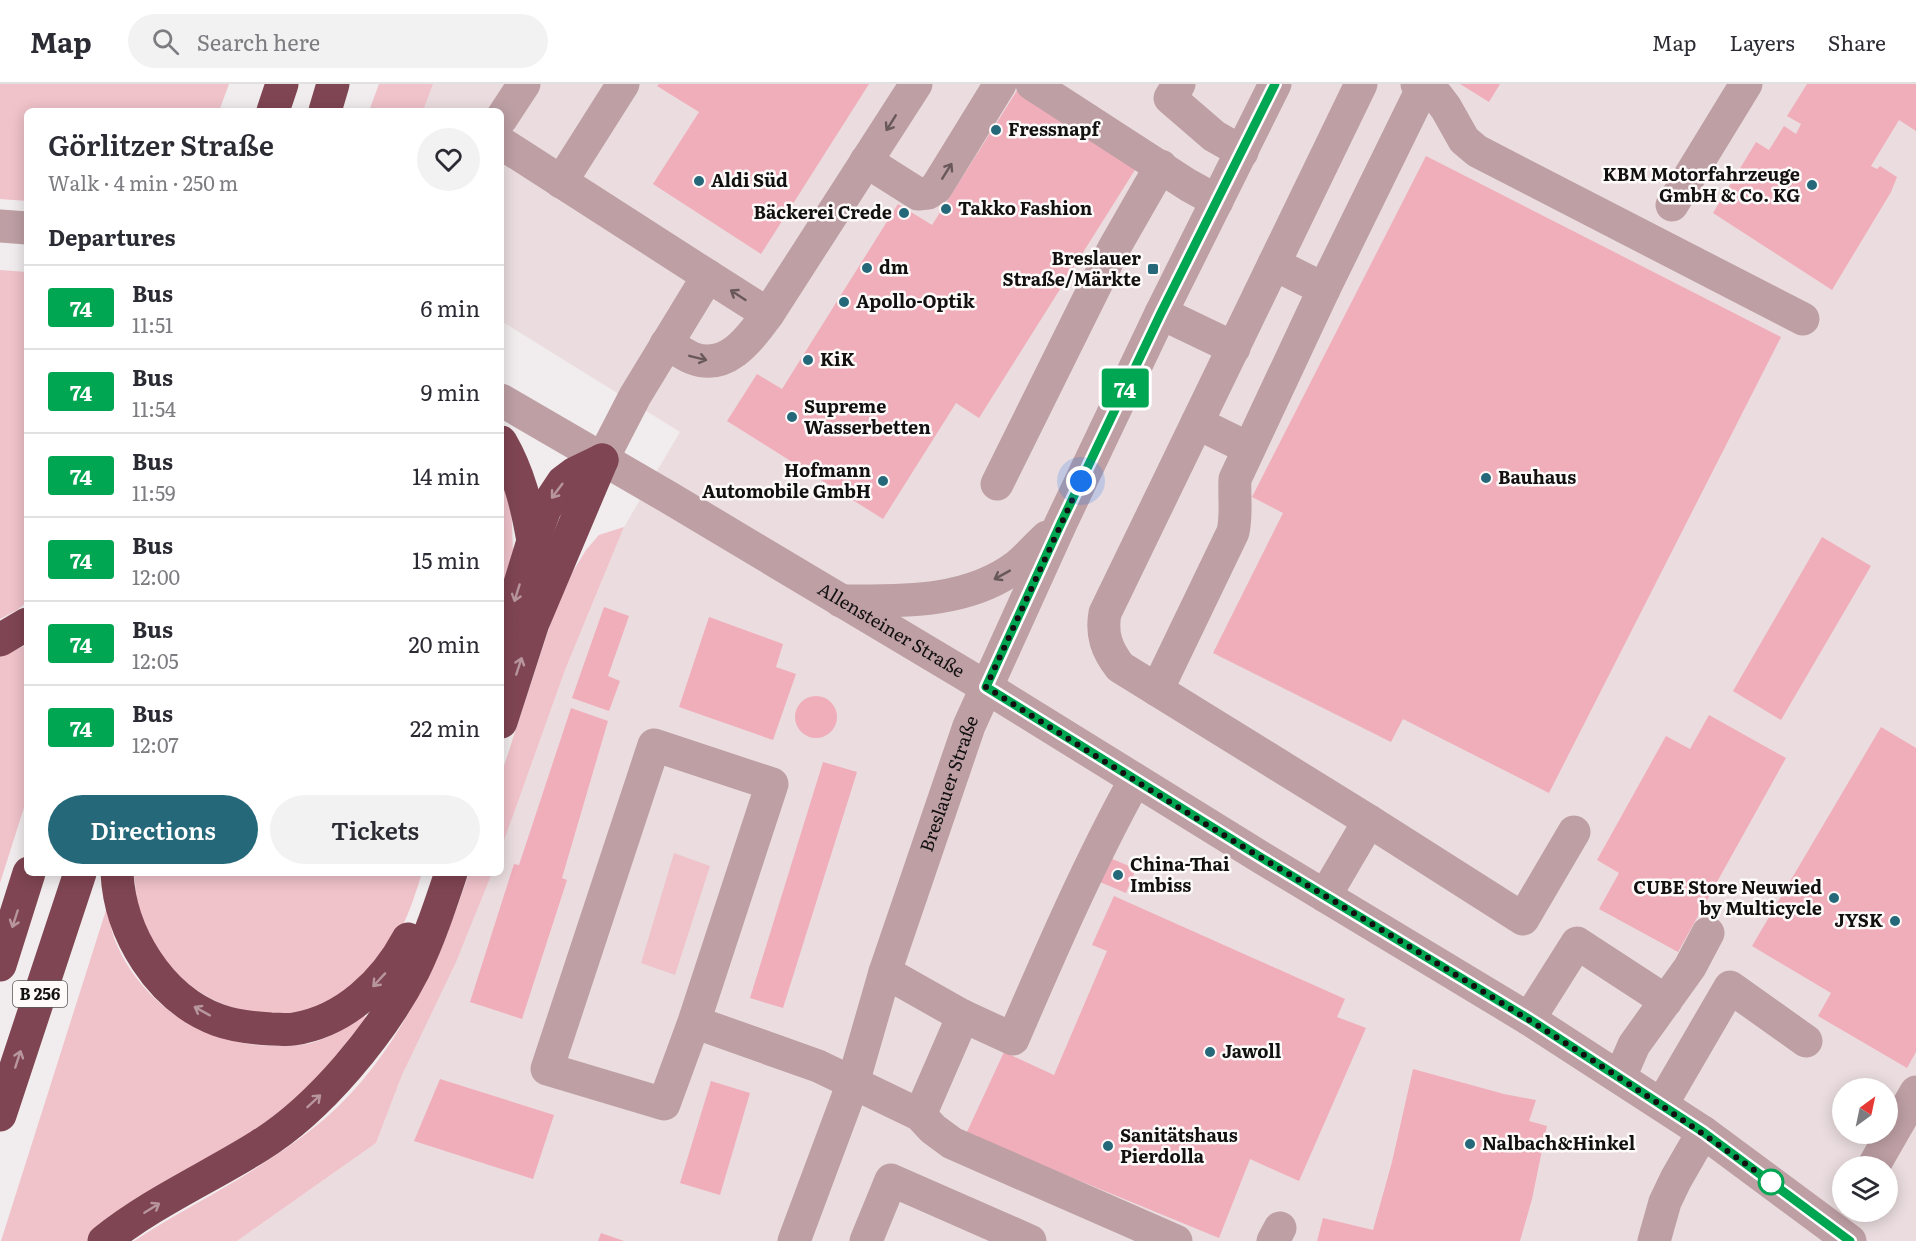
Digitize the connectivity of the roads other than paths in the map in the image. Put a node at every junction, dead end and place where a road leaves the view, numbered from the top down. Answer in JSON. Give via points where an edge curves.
{"nodes":[{"id":1,"x":282,"y":84,"type":"edge"},
{"id":2,"x":333,"y":84,"type":"edge"},
{"id":3,"x":524,"y":84,"type":"edge"},
{"id":4,"x":623,"y":84,"type":"edge"},
{"id":5,"x":916,"y":84,"type":"edge"},
{"id":6,"x":1000,"y":84,"type":"edge"},
{"id":7,"x":1032,"y":84,"type":"edge"},
{"id":8,"x":1275,"y":84,"type":"edge"},
{"id":9,"x":1361,"y":84,"type":"edge"},
{"id":10,"x":1746,"y":84,"type":"edge"},
{"id":11,"x":1420,"y":86,"type":"edge"},
{"id":12,"x":1166,"y":89,"type":"edge"},
{"id":13,"x":274,"y":108,"type":"edge"},
{"id":14,"x":326,"y":108,"type":"edge"},
{"id":15,"x":504,"y":136,"type":"edge"},
{"id":16,"x":504,"y":142,"type":"edge"},
{"id":17,"x":1242,"y":152,"type":"junction"},
{"id":18,"x":866,"y":161,"type":"junction"},
{"id":19,"x":1161,"y":166,"type":"junction"},
{"id":20,"x":561,"y":182,"type":"junction"},
{"id":21,"x":1217,"y":201,"type":"junction"},
{"id":22,"x":1672,"y":205,"type":"dead end"},
{"id":23,"x":0,"y":226,"type":"edge"},
{"id":24,"x":24,"y":228,"type":"edge"},
{"id":25,"x":1274,"y":264,"type":"junction"},
{"id":26,"x":708,"y":276,"type":"junction"},
{"id":27,"x":1324,"y":289,"type":"junction"},
{"id":28,"x":1161,"y":313,"type":"junction"},
{"id":29,"x":768,"y":314,"type":"junction"},
{"id":30,"x":1803,"y":319,"type":"dead end"},
{"id":31,"x":666,"y":344,"type":"junction"},
{"id":32,"x":1234,"y":348,"type":"junction"},
{"id":33,"x":504,"y":402,"type":"edge"},
{"id":34,"x":1197,"y":423,"type":"junction"},
{"id":35,"x":504,"y":448,"type":"edge"},
{"id":36,"x":1248,"y":448,"type":"junction"},
{"id":37,"x":602,"y":460,"type":"junction"},
{"id":38,"x":997,"y":484,"type":"dead end"},
{"id":39,"x":1061,"y":523,"type":"junction"},
{"id":40,"x":533,"y":541,"type":"junction"},
{"id":41,"x":840,"y":601,"type":"junction"},
{"id":42,"x":24,"y":626,"type":"edge"},
{"id":43,"x":504,"y":635,"type":"edge"},
{"id":44,"x":0,"y":640,"type":"edge"},
{"id":45,"x":986,"y":687,"type":"junction"},
{"id":46,"x":1157,"y":690,"type":"junction"},
{"id":47,"x":504,"y":713,"type":"edge"},
{"id":48,"x":1136,"y":780,"type":"junction"},
{"id":49,"x":1369,"y":821,"type":"junction"},
{"id":50,"x":1574,"y":832,"type":"dead end"},
{"id":51,"x":28,"y":876,"type":"edge"},
{"id":52,"x":79,"y":876,"type":"edge"},
{"id":53,"x":118,"y":876,"type":"edge"},
{"id":54,"x":433,"y":876,"type":"edge"},
{"id":55,"x":450,"y":876,"type":"edge"},
{"id":56,"x":1325,"y":896,"type":"junction"},
{"id":57,"x":1708,"y":933,"type":"dead end"},
{"id":58,"x":0,"y":965,"type":"edge"},
{"id":59,"x":885,"y":972,"type":"junction"},
{"id":60,"x":1666,"y":1001,"type":"junction"},
{"id":61,"x":963,"y":1016,"type":"junction"},
{"id":62,"x":1529,"y":1019,"type":"junction"},
{"id":63,"x":694,"y":1022,"type":"junction"},
{"id":64,"x":1806,"y":1041,"type":"dead end"},
{"id":65,"x":1620,"y":1077,"type":"junction"},
{"id":66,"x":852,"y":1083,"type":"junction"},
{"id":67,"x":1916,"y":1092,"type":"edge"},
{"id":68,"x":1662,"y":1104,"type":"junction"},
{"id":69,"x":0,"y":1115,"type":"edge"},
{"id":70,"x":920,"y":1115,"type":"junction"},
{"id":71,"x":1703,"y":1132,"type":"junction"},
{"id":72,"x":1880,"y":1156,"type":"edge"},
{"id":73,"x":1843,"y":1227,"type":"edge"},
{"id":74,"x":799,"y":1240,"type":"edge"},
{"id":75,"x":104,"y":1241,"type":"edge"},
{"id":76,"x":866,"y":1241,"type":"edge"},
{"id":77,"x":1030,"y":1241,"type":"edge"},
{"id":78,"x":1176,"y":1241,"type":"edge"},
{"id":79,"x":1654,"y":1241,"type":"edge"}],
"edges":[{"from":1,"to":13,"type":"highway"},
{"from":2,"to":14,"type":"highway"},
{"from":3,"to":15,"type":"street"},
{"from":4,"to":20,"type":"street"},
{"from":5,"to":18,"type":"street","one_way":true},
{"from":18,"to":6,"type":"street","one_way":true,"via":[[918,194],[928,193],[936,188]]},
{"from":7,"to":19,"type":"street"},
{"from":8,"to":17,"type":"street","name":"Breslauer Straße"},
{"from":9,"to":25,"type":"street"},
{"from":10,"to":22,"type":"street"},
{"from":11,"to":27,"type":"street"},
{"from":11,"to":30,"type":"street","via":[[1437,96],[1464,140],[1477,151]]},
{"from":12,"to":17,"type":"street","via":[[1214,136]]},
{"from":16,"to":20,"type":"street"},
{"from":17,"to":21,"type":"street","name":"Breslauer Straße"},
{"from":18,"to":29,"type":"street"},
{"from":19,"to":21,"type":"street"},
{"from":19,"to":38,"type":"street","via":[[1113,250]]},
{"from":20,"to":26,"type":"street"},
{"from":21,"to":28,"type":"street","name":"Breslauer Straße"},
{"from":23,"to":24,"type":"street"},
{"from":25,"to":27,"type":"street"},
{"from":25,"to":32,"type":"street"},
{"from":29,"to":26,"type":"street","one_way":true},
{"from":26,"to":31,"type":"street"},
{"from":27,"to":36,"type":"street"},
{"from":28,"to":32,"type":"street"},
{"from":28,"to":39,"type":"street","name":"Breslauer Straße"},
{"from":31,"to":29,"type":"street","one_way":true,"via":[[690,357],[712,361],[742,347]]},
{"from":31,"to":37,"type":"street"},
{"from":32,"to":34,"type":"street"},
{"from":33,"to":37,"type":"street","name":"Allensteiner Straße"},
{"from":34,"to":36,"type":"street"},
{"from":34,"to":46,"type":"street","via":[[1105,613],[1103,626],[1104,641],[1120,667]]},
{"from":35,"to":40,"type":"highway","via":[[520,482]]},
{"from":36,"to":46,"type":"street","via":[[1235,479],[1233,532]]},
{"from":37,"to":40,"type":"highway","one_way":true,"via":[[563,482],[545,508]]},
{"from":37,"to":41,"type":"street","name":"Allensteiner Straße"},
{"from":47,"to":37,"type":"highway","one_way":true,"via":[[533,623]]},
{"from":39,"to":41,"type":"street","one_way":true,"via":[[1016,566],[978,586],[928,599]]},
{"from":39,"to":45,"type":"street","name":"Breslauer Straße"},
{"from":40,"to":43,"type":"highway","one_way":true},
{"from":41,"to":45,"type":"street","name":"Allensteiner Straße"},
{"from":42,"to":44,"type":"highway"},
{"from":45,"to":48,"type":"street","name":"Allensteiner Straße"},
{"from":45,"to":59,"type":"street","name":"Breslauer Straße","via":[[963,742]]},
{"from":46,"to":49,"type":"street"},
{"from":48,"to":56,"type":"street","name":"Allensteiner Straße"},
{"from":48,"to":61,"type":"street","via":[[1060,929],[1013,1039]]},
{"from":49,"to":50,"type":"street","via":[[1523,919]]},
{"from":49,"to":56,"type":"street"},
{"from":51,"to":58,"type":"highway","number":"B 256","one_way":true},
{"from":69,"to":52,"type":"highway","number":"B 256","one_way":true},
{"from":54,"to":53,"type":"highway","one_way":true,"via":[[423,908],[401,953],[371,989],[327,1019],[294,1029],[255,1028],[217,1020],[185,1002],[159,978],[139,949],[126,919]]},
{"from":75,"to":55,"type":"highway","one_way":true,"via":[[152,1207],[261,1145],[327,1089],[358,1055],[413,972]]},
{"from":56,"to":62,"type":"street","name":"Allensteiner Straße"},
{"from":57,"to":60,"type":"street"},
{"from":59,"to":61,"type":"street"},
{"from":59,"to":66,"type":"street","name":"Breslauer Straße"},
{"from":60,"to":62,"type":"street","via":[[1577,944]]},
{"from":60,"to":65,"type":"street","via":[[1635,1045]]},
{"from":61,"to":70,"type":"street"},
{"from":62,"to":65,"type":"street","name":"Allensteiner Straße"},
{"from":63,"to":63,"type":"street","via":[[664,1104],[547,1069],[654,745],[772,784]]},
{"from":63,"to":66,"type":"street","via":[[818,1066]]},
{"from":64,"to":68,"type":"street","via":[[1730,987]]},
{"from":65,"to":68,"type":"street","name":"Allensteiner Straße"},
{"from":66,"to":70,"type":"street"},
{"from":66,"to":74,"type":"street","name":"Breslauer Straße"},
{"from":67,"to":72,"type":"street"},
{"from":68,"to":71,"type":"street","name":"Allensteiner Straße"},
{"from":70,"to":78,"type":"street","via":[[952,1143]]},
{"from":71,"to":73,"type":"street","name":"Allensteiner Straße"},
{"from":71,"to":79,"type":"street","via":[[1665,1202]]},
{"from":76,"to":77,"type":"street","via":[[891,1180]]}]}
